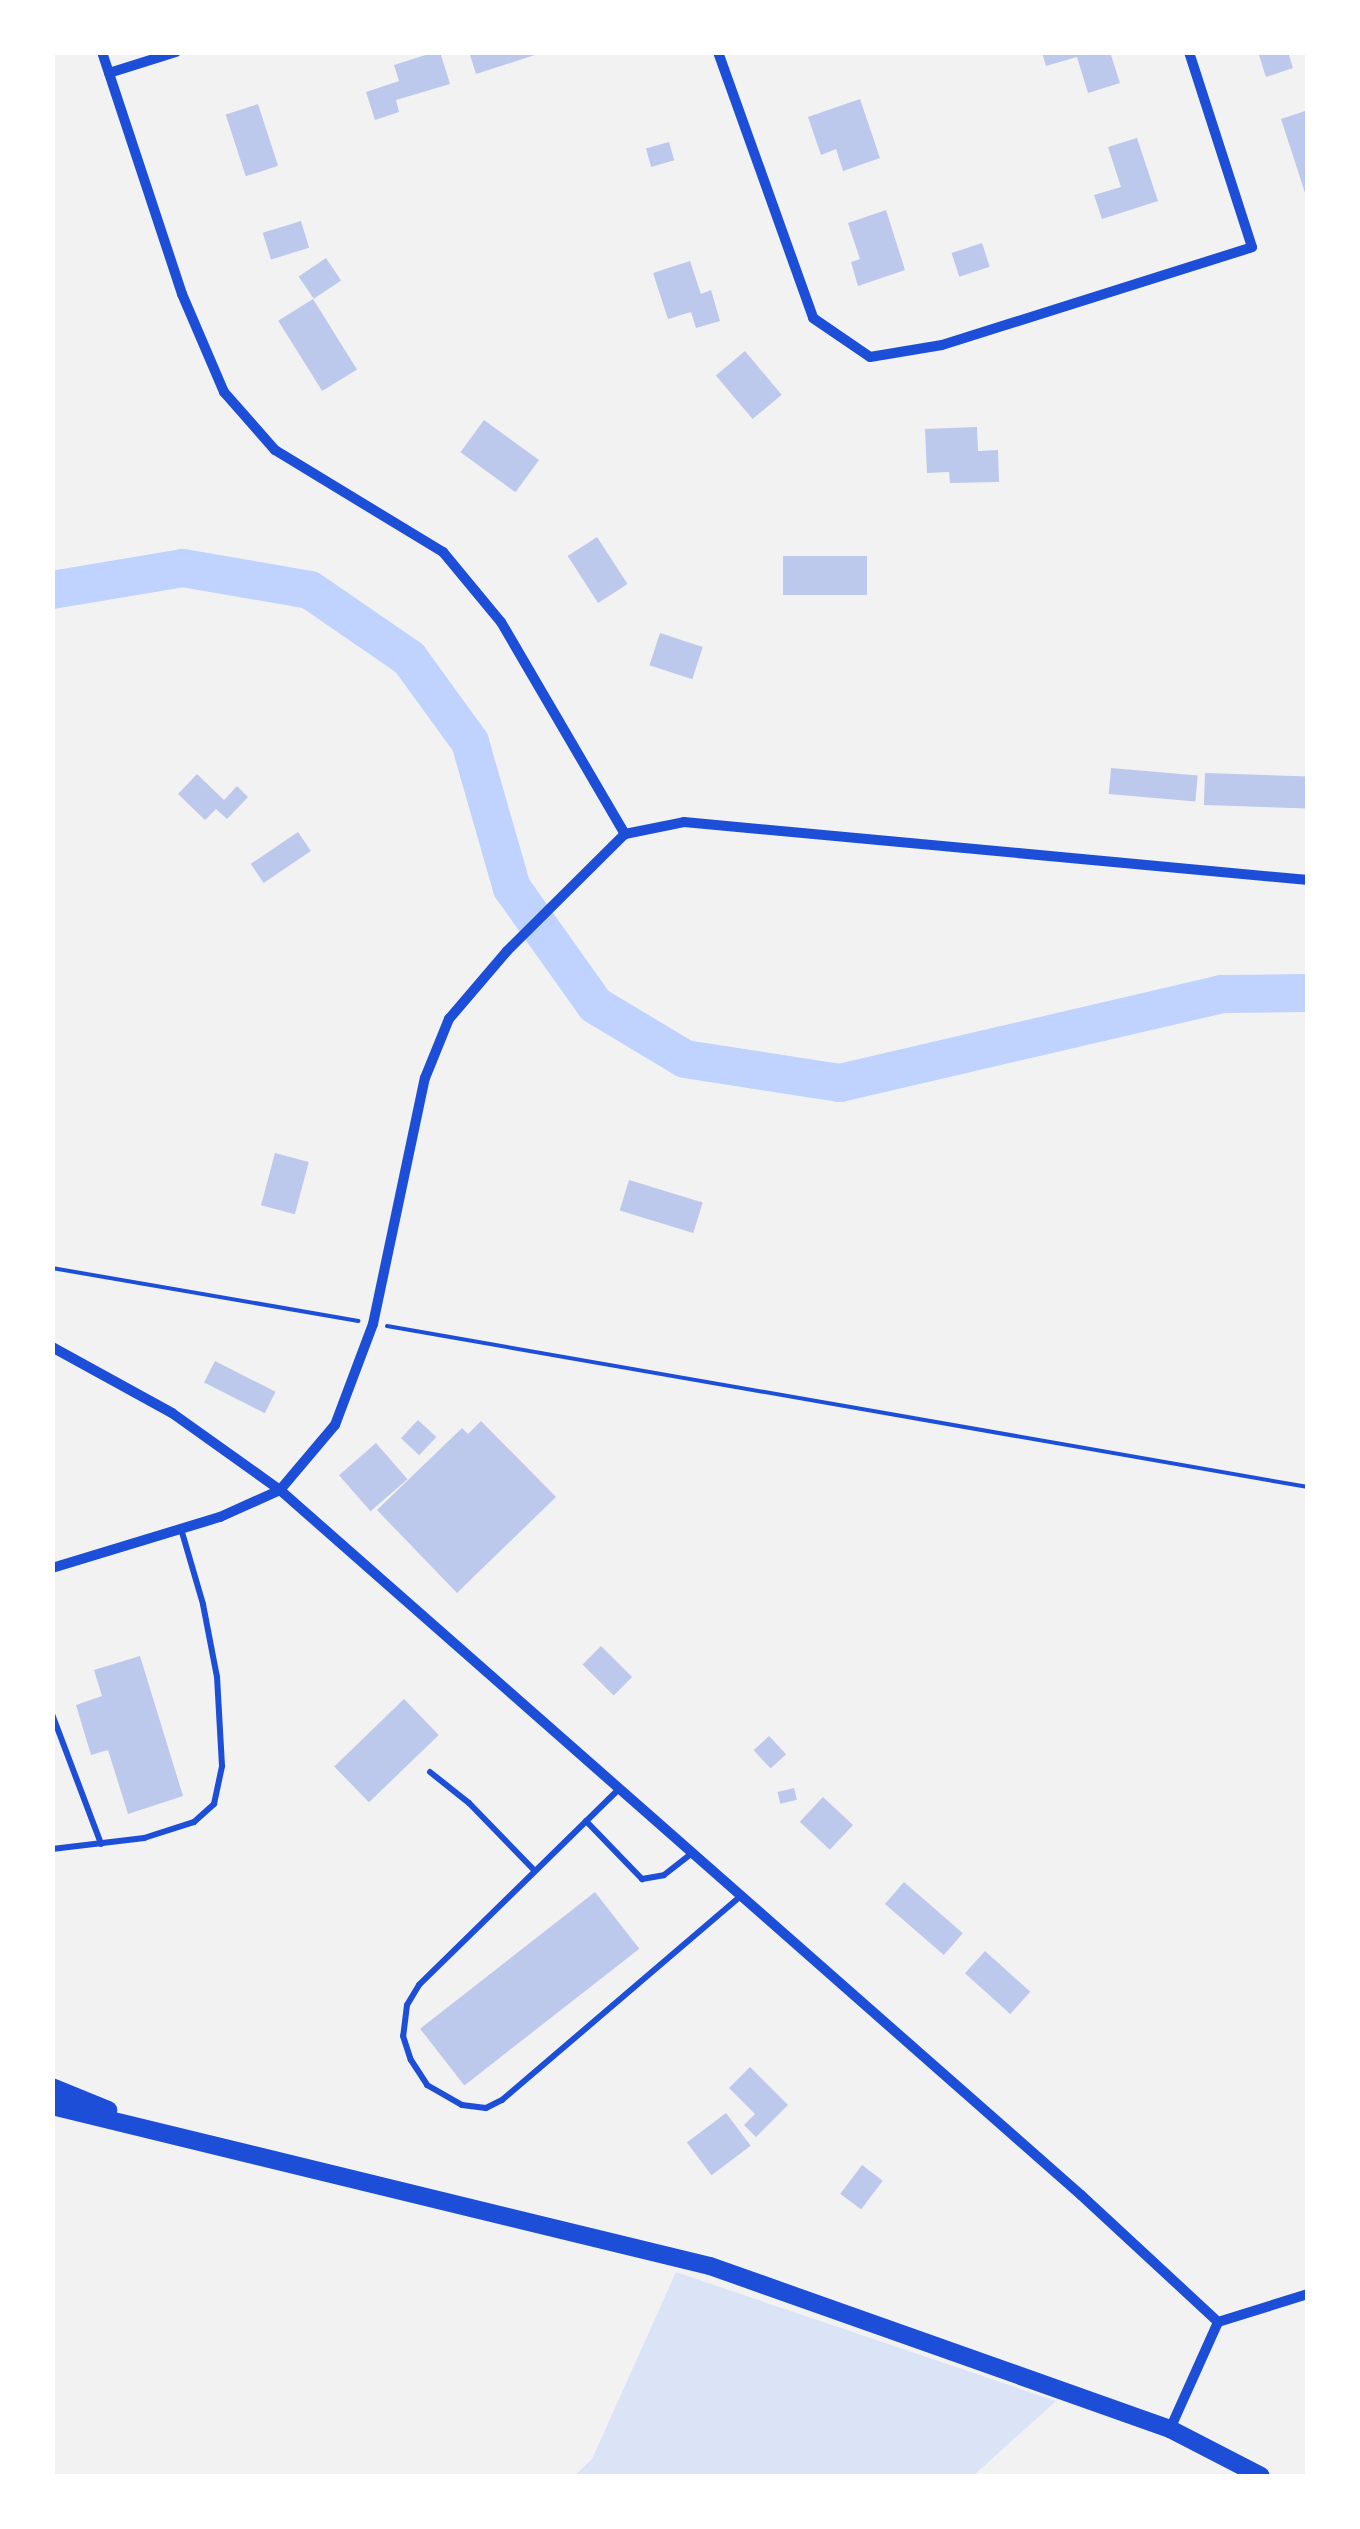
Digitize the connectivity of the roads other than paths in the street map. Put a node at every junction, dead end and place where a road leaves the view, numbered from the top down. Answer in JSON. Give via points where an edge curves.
{"nodes":[{"id":1,"x":102,"y":52,"type":"edge"},
{"id":2,"x":176,"y":52,"type":"edge"},
{"id":3,"x":718,"y":52,"type":"edge"},
{"id":4,"x":1189,"y":52,"type":"edge"},
{"id":5,"x":108,"y":73,"type":"junction"},
{"id":6,"x":624,"y":834,"type":"junction"},
{"id":7,"x":1308,"y":880,"type":"edge"},
{"id":8,"x":52,"y":1347,"type":"edge"},
{"id":9,"x":280,"y":1490,"type":"junction"},
{"id":10,"x":181,"y":1528,"type":"junction"},
{"id":11,"x":52,"y":1568,"type":"edge"},
{"id":12,"x":52,"y":1714,"type":"edge"},
{"id":13,"x":430,"y":1772,"type":"dead end"},
{"id":14,"x":620,"y":1788,"type":"junction"},
{"id":15,"x":586,"y":1821,"type":"junction"},
{"id":16,"x":101,"y":1845,"type":"junction"},
{"id":17,"x":52,"y":1849,"type":"edge"},
{"id":18,"x":693,"y":1852,"type":"junction"},
{"id":19,"x":535,"y":1870,"type":"junction"},
{"id":20,"x":742,"y":1896,"type":"junction"},
{"id":21,"x":52,"y":2088,"type":"edge"},
{"id":22,"x":52,"y":2106,"type":"edge"},
{"id":23,"x":160,"y":2130,"type":"junction"},
{"id":24,"x":1308,"y":2294,"type":"edge"},
{"id":25,"x":1218,"y":2322,"type":"junction"},
{"id":26,"x":1170,"y":2430,"type":"junction"},
{"id":27,"x":1261,"y":2476,"type":"edge"}],
"edges":[{"from":1,"to":5,"type":"street"},
{"from":2,"to":5,"type":"street"},
{"from":3,"to":4,"type":"street","via":[[813,318],[870,357],[942,345],[1252,247]]},
{"from":5,"to":6,"type":"street","via":[[182,294],[224,392],[276,450],[443,552],[501,622]]},
{"from":6,"to":7,"type":"street","via":[[684,822]]},
{"from":6,"to":9,"type":"street","via":[[507,950],[449,1019],[426,1078],[373,1324],[335,1425]]},
{"from":8,"to":9,"type":"street","via":[[172,1414]]},
{"from":9,"to":10,"type":"street"},
{"from":9,"to":14,"type":"street"},
{"from":10,"to":11,"type":"street"},
{"from":10,"to":16,"type":"lane","via":[[216,1677],[222,1766],[214,1804],[194,1822]]},
{"from":12,"to":16,"type":"lane"},
{"from":13,"to":19,"type":"lane"},
{"from":14,"to":15,"type":"lane"},
{"from":14,"to":18,"type":"street"},
{"from":15,"to":18,"type":"lane","via":[[642,1879],[664,1875]]},
{"from":15,"to":19,"type":"lane"},
{"from":16,"to":17,"type":"lane"},
{"from":18,"to":20,"type":"street"},
{"from":19,"to":20,"type":"lane","via":[[419,1985],[407,2005],[403,2036],[411,2060],[428,2086],[462,2106],[486,2108],[502,2100]]},
{"from":20,"to":25,"type":"street"},
{"from":21,"to":23,"type":"main road"},
{"from":22,"to":23,"type":"main road"},
{"from":23,"to":26,"type":"main road","via":[[710,2266]]},
{"from":24,"to":25,"type":"street"},
{"from":25,"to":26,"type":"street"},
{"from":26,"to":27,"type":"main road"}]}
